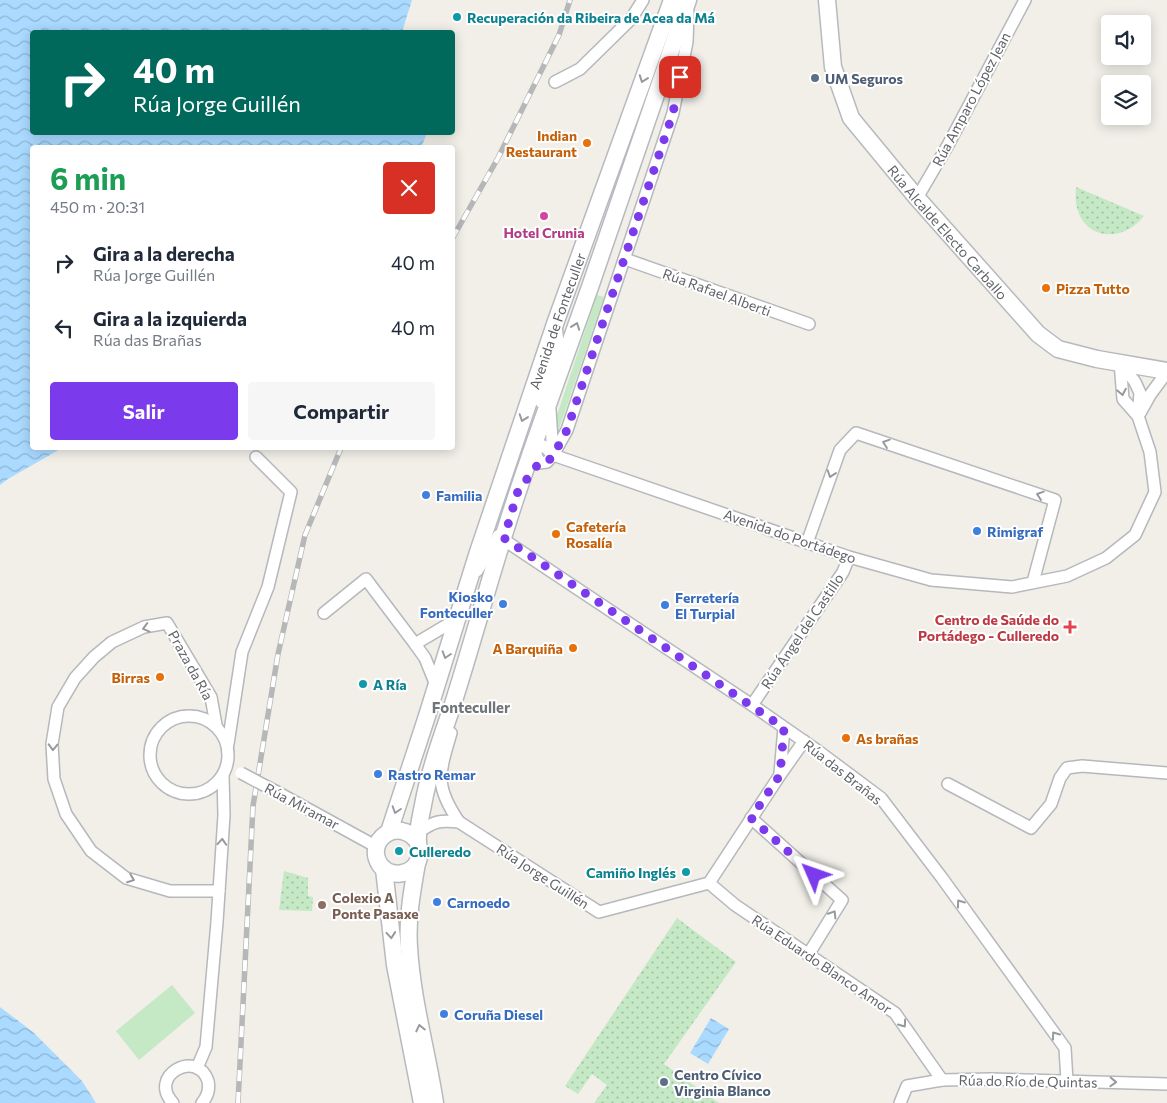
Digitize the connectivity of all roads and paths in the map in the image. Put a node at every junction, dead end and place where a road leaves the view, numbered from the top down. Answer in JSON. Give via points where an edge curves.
{"nodes":[{"id":1,"x":643,"y":0,"type":"edge"},
{"id":2,"x":672,"y":0,"type":"edge"},
{"id":3,"x":688,"y":0,"type":"edge"},
{"id":4,"x":827,"y":0,"type":"edge"},
{"id":5,"x":1025,"y":0,"type":"edge"},
{"id":6,"x":555,"y":82,"type":"dead end"},
{"id":7,"x":654,"y":100,"type":"junction"},
{"id":8,"x":673,"y":113,"type":"junction"},
{"id":9,"x":917,"y":198,"type":"junction"},
{"id":10,"x":591,"y":223,"type":"junction"},
{"id":11,"x":625,"y":259,"type":"junction"},
{"id":12,"x":556,"y":321,"type":"junction"},
{"id":13,"x":809,"y":324,"type":"dead end"},
{"id":14,"x":1120,"y":362,"type":"junction"},
{"id":15,"x":1167,"y":371,"type":"edge"},
{"id":16,"x":550,"y":398,"type":"junction"},
{"id":17,"x":1138,"y":416,"type":"junction"},
{"id":18,"x":532,"y":450,"type":"junction"},
{"id":19,"x":553,"y":456,"type":"junction"},
{"id":20,"x":256,"y":457,"type":"dead end"},
{"id":21,"x":501,"y":537,"type":"junction"},
{"id":22,"x":807,"y":543,"type":"junction"},
{"id":23,"x":849,"y":557,"type":"junction"},
{"id":24,"x":1033,"y":582,"type":"junction"},
{"id":25,"x":467,"y":587,"type":"junction"},
{"id":26,"x":324,"y":613,"type":"dead end"},
{"id":27,"x":458,"y":619,"type":"junction"},
{"id":28,"x":416,"y":644,"type":"junction"},
{"id":29,"x":461,"y":677,"type":"junction"},
{"id":30,"x":436,"y":686,"type":"junction"},
{"id":31,"x":752,"y":704,"type":"junction"},
{"id":32,"x":216,"y":725,"type":"junction"},
{"id":33,"x":784,"y":728,"type":"junction"},
{"id":34,"x":804,"y":742,"type":"junction"},
{"id":35,"x":228,"y":744,"type":"junction"},
{"id":36,"x":225,"y":771,"type":"junction"},
{"id":37,"x":1167,"y":773,"type":"edge"},
{"id":38,"x":780,"y":775,"type":"junction"},
{"id":39,"x":948,"y":784,"type":"dead end"},
{"id":40,"x":751,"y":818,"type":"junction"},
{"id":41,"x":459,"y":822,"type":"junction"},
{"id":42,"x":389,"y":832,"type":"junction"},
{"id":43,"x":418,"y":837,"type":"junction"},
{"id":44,"x":377,"y":847,"type":"junction"},
{"id":45,"x":417,"y":863,"type":"junction"},
{"id":46,"x":384,"y":869,"type":"junction"},
{"id":47,"x":709,"y":883,"type":"junction"},
{"id":48,"x":219,"y":891,"type":"junction"},
{"id":49,"x":808,"y":955,"type":"junction"},
{"id":50,"x":197,"y":1068,"type":"junction"},
{"id":51,"x":424,"y":1078,"type":"junction"},
{"id":52,"x":942,"y":1080,"type":"junction"},
{"id":53,"x":1067,"y":1080,"type":"junction"},
{"id":54,"x":1167,"y":1084,"type":"edge"},
{"id":55,"x":173,"y":1103,"type":"edge"},
{"id":56,"x":202,"y":1103,"type":"edge"},
{"id":57,"x":422,"y":1103,"type":"edge"},
{"id":58,"x":435,"y":1103,"type":"edge"},
{"id":59,"x":900,"y":1103,"type":"edge"}],
"edges":[{"from":1,"to":6,"type":"street","via":[[631,19],[580,69]]},
{"from":2,"to":10,"type":"main road","name":"Avenida de Fonteculler","one_way":true},
{"from":3,"to":7,"type":"main road","name":"Avenida de Fonteculler"},
{"from":3,"to":8,"type":"street","via":[[687,42]]},
{"from":4,"to":9,"type":"main road","name":"Rúa Alcalde Electo Carballo","via":[[833,67],[851,118]]},
{"from":5,"to":9,"type":"street","name":"Rúa Amparo López Jean"},
{"from":7,"to":8,"type":"street"},
{"from":7,"to":10,"type":"main road","via":[[641,117]]},
{"from":16,"to":7,"type":"main road","name":"Avenida de Fonteculler","one_way":true},
{"from":8,"to":11,"type":"street"},
{"from":9,"to":14,"type":"main road","name":"Rúa Alcalde Electo Carballo","via":[[1038,334],[1058,349]]},
{"from":10,"to":12,"type":"main road","name":"Avenida de Fonteculler"},
{"from":11,"to":13,"type":"street","name":"Rúa Rafael Alberti"},
{"from":11,"to":19,"type":"street","via":[[567,430]]},
{"from":12,"to":18,"type":"street","via":[[558,342]]},
{"from":12,"to":25,"type":"main road","name":"Avenida de Fonteculler","one_way":true},
{"from":14,"to":15,"type":"main road","name":"Rúa Alcalde Electo Carballo"},
{"from":14,"to":17,"type":"street","name":"Avenida do Portádego","one_way":true,"via":[[1123,399]]},
{"from":14,"to":17,"type":"street","name":"Avenida do Portádego","via":[[1140,393]]},
{"from":15,"to":17,"type":"street"},
{"from":16,"to":18,"type":"main road","name":"Avenida de Fonteculler"},
{"from":16,"to":19,"type":"street"},
{"from":17,"to":24,"type":"street","name":"Avenida do Portádego","via":[[1150,452],[1155,492],[1135,535],[1106,558],[1066,576]]},
{"from":18,"to":19,"type":"street","name":"Avenida do Portádego","via":[[544,446]]},
{"from":18,"to":19,"type":"street","via":[[547,462]]},
{"from":18,"to":21,"type":"street","name":"Avenida de Fonteculler"},
{"from":18,"to":21,"type":"main road","name":"Avenida de Fonteculler"},
{"from":19,"to":22,"type":"street","name":"Avenida do Portádego"},
{"from":20,"to":35,"type":"street","via":[[291,492],[268,587],[242,652]]},
{"from":21,"to":25,"type":"street","name":"Avenida de Fonteculler"},
{"from":21,"to":29,"type":"main road","name":"Avenida de Fonteculler"},
{"from":21,"to":31,"type":"street","name":"Rúa das Brañas"},
{"from":22,"to":23,"type":"street","name":"Avenida do Portádego"},
{"from":24,"to":22,"type":"street","one_way":true,"via":[[1055,500],[856,433],[840,450]]},
{"from":23,"to":24,"type":"street","name":"Avenida do Portádego","via":[[931,580],[1012,587]]},
{"from":23,"to":31,"type":"street","name":"Rúa Ángel del Castillo","via":[[843,572]]},
{"from":25,"to":27,"type":"main road","name":"Avenida de Fonteculler"},
{"from":26,"to":28,"type":"street","via":[[366,579]]},
{"from":27,"to":28,"type":"street"},
{"from":27,"to":30,"type":"main road","name":"Avenida de Fonteculler","one_way":true},
{"from":28,"to":30,"type":"street"},
{"from":29,"to":41,"type":"street","name":"Rúa Jorge Guillén","via":[[440,788]]},
{"from":29,"to":43,"type":"main road","name":"Avenida de Fonteculler","via":[[436,752]]},
{"from":30,"to":42,"type":"main road","name":"Avenida de Fonteculler","one_way":true},
{"from":31,"to":33,"type":"street","name":"Rúa das Brañas"},
{"from":32,"to":35,"type":"street","name":"Praza da Ría"},
{"from":32,"to":36,"type":"street","name":"Praza da Ría","via":[[196,716],[172,719],[155,735],[150,756],[152,768],[168,788],[190,794],[204,792],[215,785]]},
{"from":32,"to":48,"type":"street","name":"Praza da Ría","one_way":true,"via":[[211,697],[167,624],[144,627],[112,642],[94,657],[75,678],[58,707],[52,744],[54,779],[66,814],[91,851],[126,878],[170,891]]},
{"from":33,"to":34,"type":"street","name":"Rúa das Brañas"},
{"from":33,"to":38,"type":"street"},
{"from":34,"to":38,"type":"street"},
{"from":53,"to":34,"type":"street","name":"Rúa das Brañas","one_way":true,"via":[[1065,1048],[881,798]]},
{"from":35,"to":36,"type":"street"},
{"from":36,"to":44,"type":"street","name":"Rúa Miramar","bridge":true,"via":[[241,773]]},
{"from":48,"to":36,"type":"street","one_way":true},
{"from":37,"to":39,"type":"street","via":[[1082,766],[1067,768],[1051,804],[1031,828]]},
{"from":38,"to":40,"type":"street"},
{"from":40,"to":47,"type":"street"},
{"from":49,"to":40,"type":"street","one_way":true,"via":[[842,900]]},
{"from":41,"to":43,"type":"street","via":[[442,820],[430,824]]},
{"from":41,"to":47,"type":"street","name":"Rúa Jorge Guillén","via":[[599,912]]},
{"from":42,"to":43,"type":"main road","via":[[405,831]]},
{"from":42,"to":44,"type":"main road"},
{"from":43,"to":45,"type":"main road","via":[[420,853]]},
{"from":44,"to":46,"type":"main road","via":[[377,859]]},
{"from":45,"to":46,"type":"main road","via":[[402,874]]},
{"from":51,"to":45,"type":"main road","one_way":true,"via":[[409,947],[410,908]]},
{"from":46,"to":51,"type":"main road","one_way":true,"via":[[395,966]]},
{"from":47,"to":49,"type":"street","name":"Rúa Eduardo Blanco Amor"},
{"from":48,"to":50,"type":"street","via":[[206,1047]]},
{"from":49,"to":52,"type":"street","name":"Rúa Eduardo Blanco Amor","one_way":true,"via":[[896,1013]]},
{"from":50,"to":55,"type":"street","via":[[184,1066],[172,1073],[166,1092]]},
{"from":50,"to":56,"type":"street","via":[[203,1072],[209,1085]]},
{"from":51,"to":57,"type":"main road"},
{"from":51,"to":58,"type":"main road"},
{"from":52,"to":53,"type":"street","name":"Rúa do Río de Quintas"},
{"from":52,"to":59,"type":"street","name":"Rúa do Río de Quintas","via":[[907,1086]]},
{"from":53,"to":54,"type":"street","name":"Rúa do Río de Quintas","one_way":true}]}
